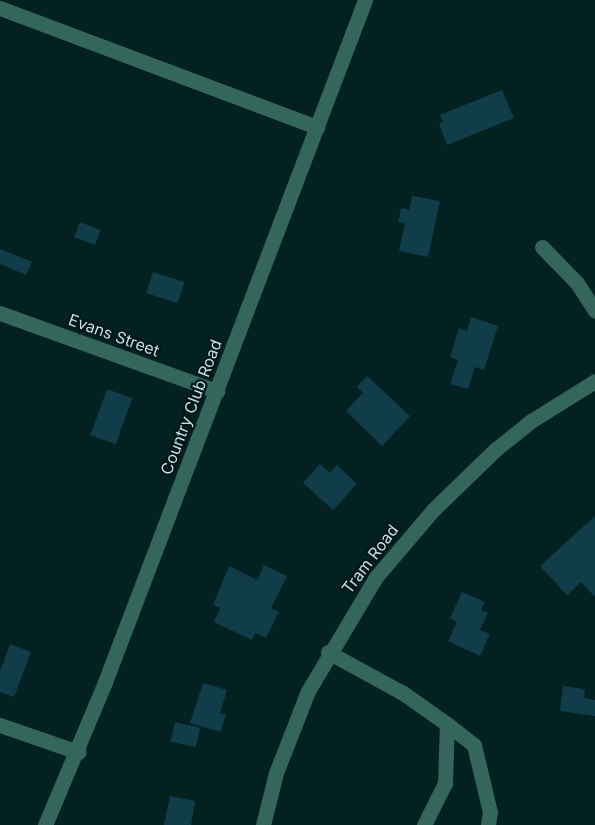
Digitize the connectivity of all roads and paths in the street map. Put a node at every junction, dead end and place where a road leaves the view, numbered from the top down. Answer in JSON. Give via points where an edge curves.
{"nodes":[{"id":1,"x":364,"y":0,"type":"edge"},
{"id":2,"x":0,"y":8,"type":"edge"},
{"id":3,"x":317,"y":127,"type":"junction"},
{"id":4,"x":542,"y":247,"type":"dead end"},
{"id":5,"x":595,"y":311,"type":"edge"},
{"id":6,"x":0,"y":313,"type":"edge"},
{"id":7,"x":595,"y":381,"type":"edge"},
{"id":8,"x":217,"y":391,"type":"junction"},
{"id":9,"x":328,"y":652,"type":"junction"},
{"id":10,"x":447,"y":724,"type":"junction"},
{"id":11,"x":0,"y":726,"type":"edge"},
{"id":12,"x":78,"y":753,"type":"junction"},
{"id":13,"x":45,"y":825,"type":"edge"},
{"id":14,"x":262,"y":825,"type":"edge"},
{"id":15,"x":424,"y":825,"type":"edge"},
{"id":16,"x":488,"y":825,"type":"edge"}],
"edges":[{"from":1,"to":3,"type":"street","name":"Country Club Road"},
{"from":2,"to":3,"type":"street"},
{"from":3,"to":8,"type":"street","name":"Country Club Road"},
{"from":4,"to":5,"type":"street","via":[[577,283]]},
{"from":6,"to":8,"type":"street","name":"Evans Street"},
{"from":7,"to":9,"type":"street","name":"Tram Road","via":[[531,421],[441,502],[376,577]]},
{"from":8,"to":12,"type":"street","name":"Country Club Road"},
{"from":9,"to":10,"type":"street","via":[[403,693]]},
{"from":9,"to":14,"type":"street","name":"Tram Road","via":[[291,731]]},
{"from":10,"to":15,"type":"street","via":[[445,783]]},
{"from":10,"to":16,"type":"street","via":[[474,745],[490,812]]},
{"from":11,"to":12,"type":"street"},
{"from":12,"to":13,"type":"street","name":"Country Club Road"}]}
